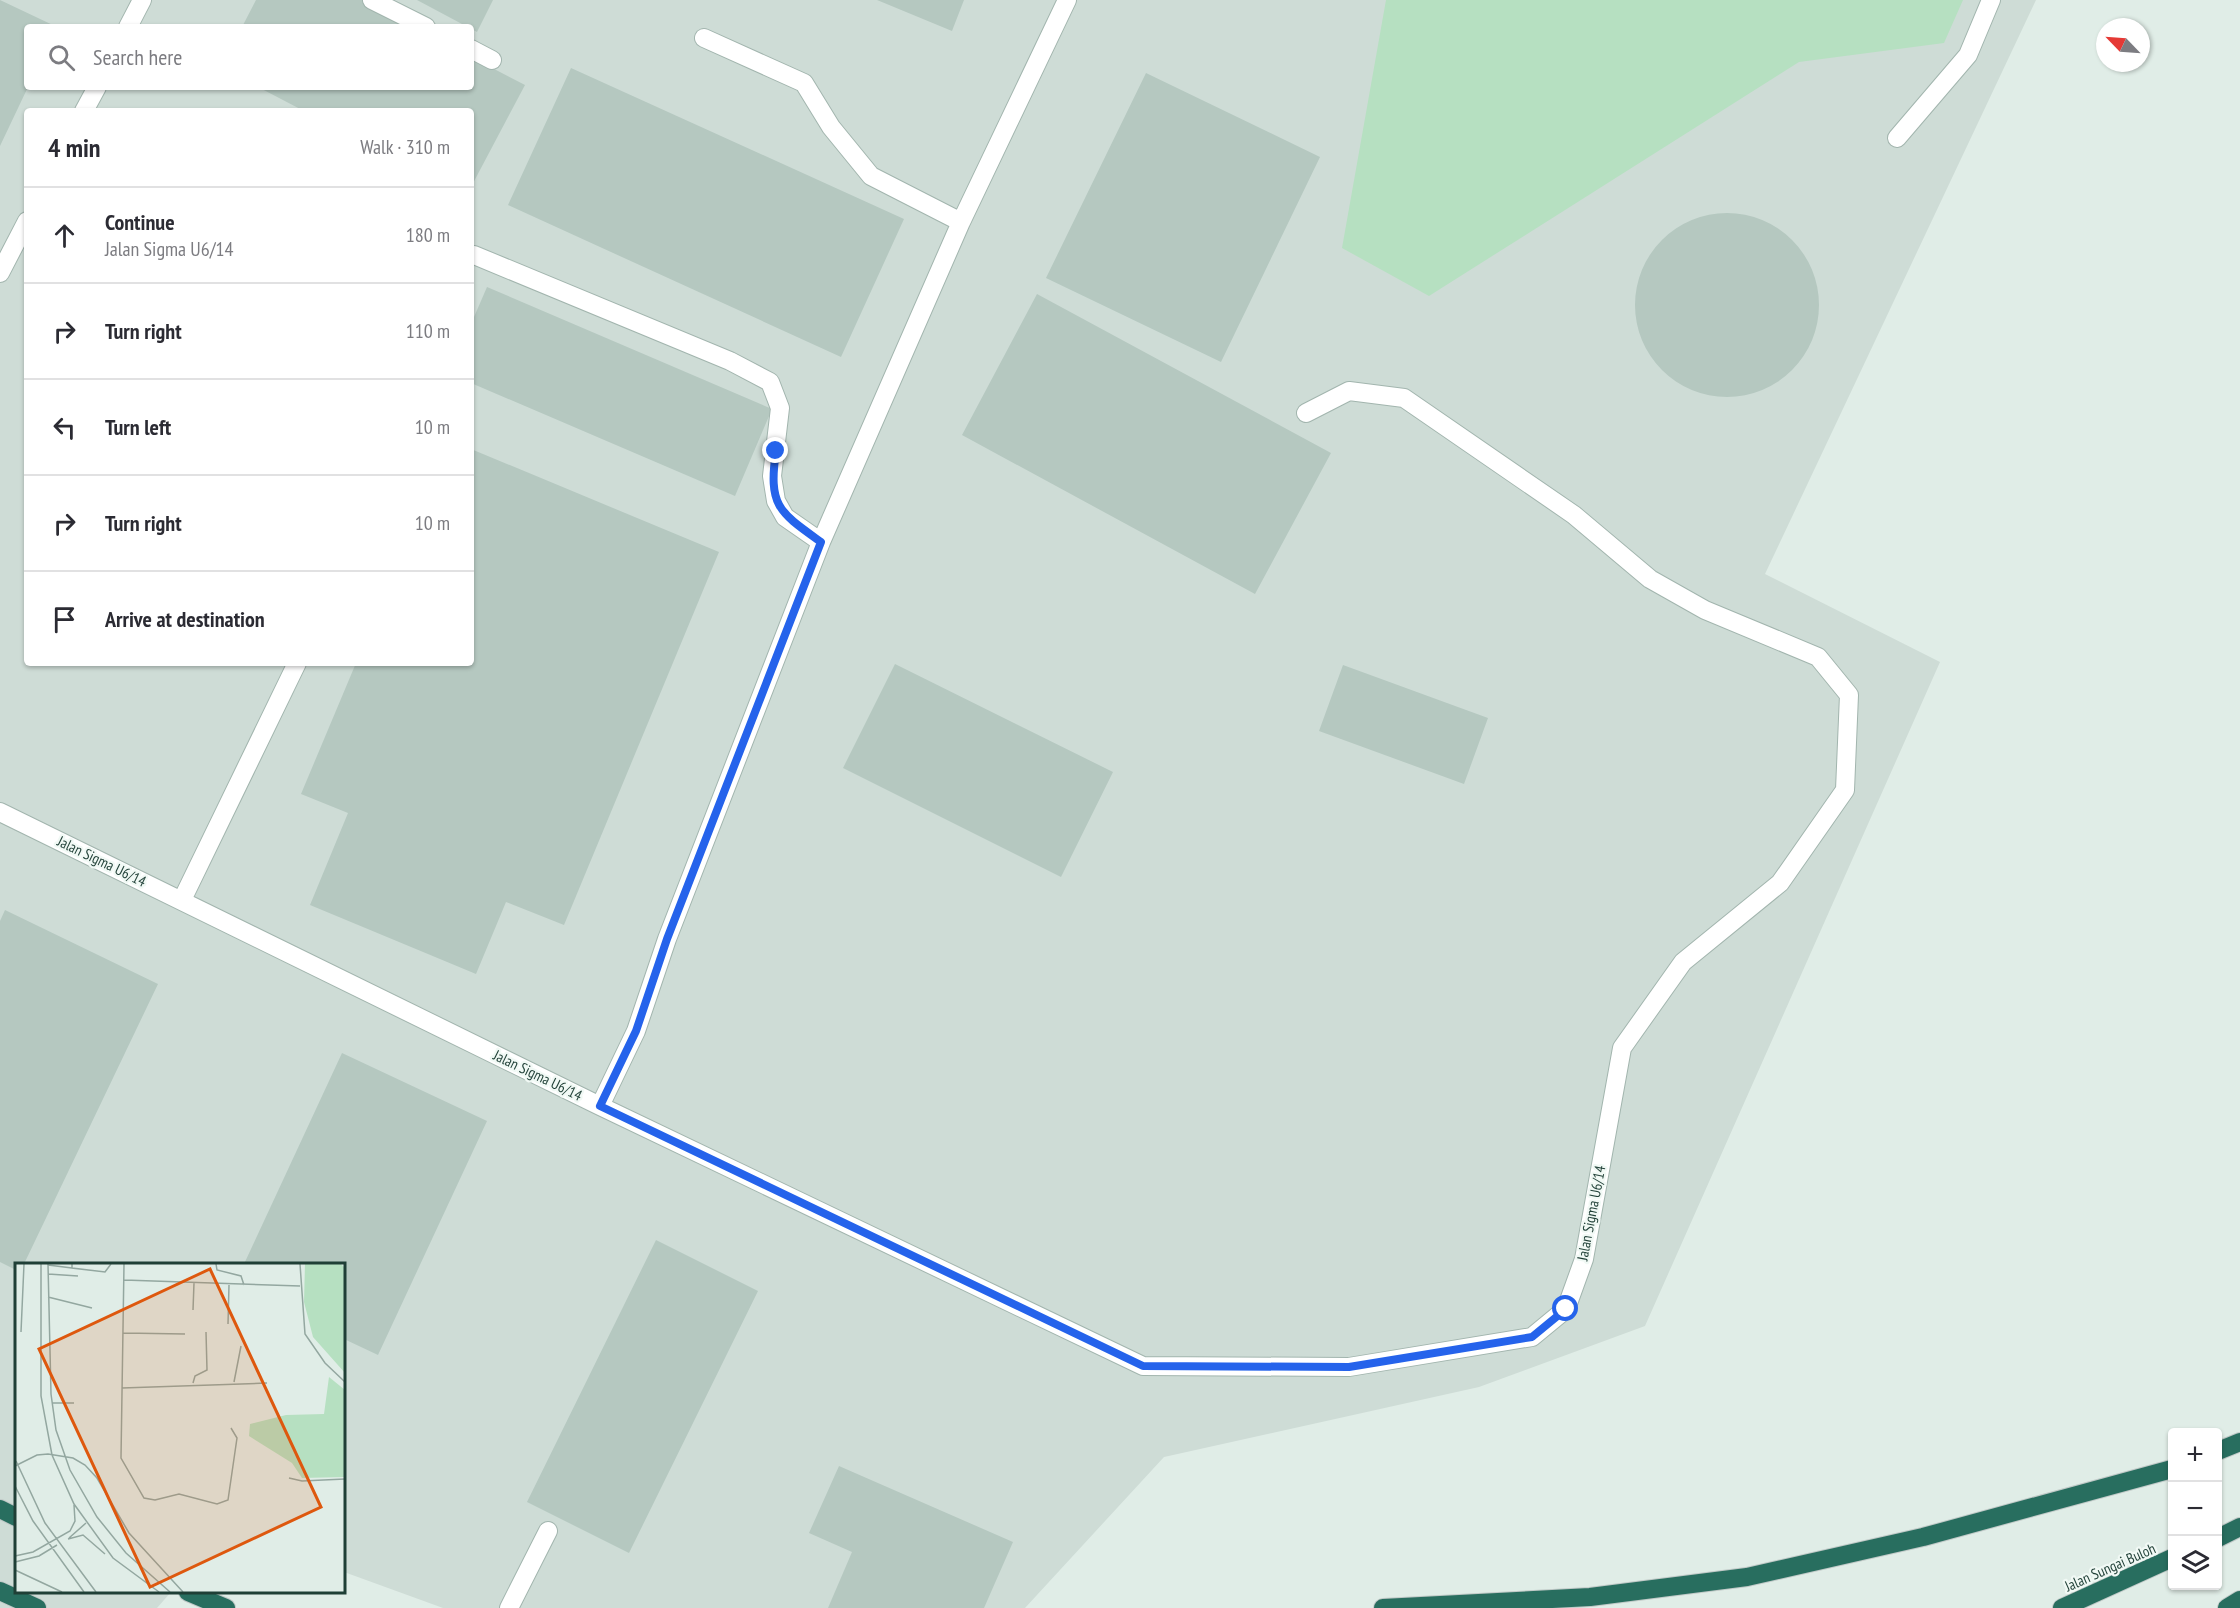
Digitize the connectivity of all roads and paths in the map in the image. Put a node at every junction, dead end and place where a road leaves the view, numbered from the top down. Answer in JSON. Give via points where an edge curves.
{"nodes":[{"id":1,"x":142,"y":0,"type":"edge"},
{"id":2,"x":372,"y":0,"type":"edge"},
{"id":3,"x":1067,"y":0,"type":"edge"},
{"id":4,"x":1991,"y":0,"type":"edge"},
{"id":5,"x":130,"y":24,"type":"edge"},
{"id":6,"x":420,"y":24,"type":"edge"},
{"id":7,"x":704,"y":38,"type":"dead end"},
{"id":8,"x":474,"y":51,"type":"edge"},
{"id":9,"x":492,"y":60,"type":"dead end"},
{"id":10,"x":95,"y":90,"type":"edge"},
{"id":11,"x":86,"y":108,"type":"edge"},
{"id":12,"x":1897,"y":138,"type":"dead end"},
{"id":13,"x":961,"y":222,"type":"junction"},
{"id":14,"x":24,"y":227,"type":"edge"},
{"id":15,"x":474,"y":255,"type":"dead end"},
{"id":16,"x":0,"y":273,"type":"edge"},
{"id":17,"x":1306,"y":413,"type":"dead end"},
{"id":18,"x":821,"y":542,"type":"junction"},
{"id":19,"x":296,"y":666,"type":"edge"},
{"id":20,"x":0,"y":812,"type":"edge"},
{"id":21,"x":182,"y":900,"type":"junction"},
{"id":22,"x":600,"y":1106,"type":"junction"},
{"id":23,"x":2240,"y":1443,"type":"edge"},
{"id":24,"x":2222,"y":1449,"type":"edge"},
{"id":25,"x":2168,"y":1470,"type":"edge"},
{"id":26,"x":0,"y":1509,"type":"edge"},
{"id":27,"x":15,"y":1516,"type":"edge"},
{"id":28,"x":2240,"y":1527,"type":"edge"},
{"id":29,"x":548,"y":1531,"type":"dead end"},
{"id":30,"x":2221,"y":1536,"type":"edge"},
{"id":31,"x":2168,"y":1560,"type":"edge"},
{"id":32,"x":0,"y":1591,"type":"edge"},
{"id":33,"x":190,"y":1593,"type":"edge"},
{"id":34,"x":2240,"y":1600,"type":"edge"},
{"id":35,"x":37,"y":1608,"type":"edge"},
{"id":36,"x":226,"y":1608,"type":"edge"},
{"id":37,"x":509,"y":1608,"type":"edge"},
{"id":38,"x":1383,"y":1608,"type":"edge"},
{"id":39,"x":2062,"y":1608,"type":"edge"},
{"id":40,"x":2227,"y":1608,"type":"edge"}],
"edges":[{"from":1,"to":5,"type":"street"},
{"from":2,"to":6,"type":"street"},
{"from":3,"to":13,"type":"street"},
{"from":4,"to":12,"type":"street","via":[[1968,55]]},
{"from":7,"to":13,"type":"street","via":[[804,82],[831,127],[871,177]]},
{"from":8,"to":9,"type":"street"},
{"from":10,"to":11,"type":"street"},
{"from":13,"to":18,"type":"street"},
{"from":14,"to":16,"type":"street"},
{"from":15,"to":18,"type":"street","via":[[730,361],[770,382],[780,408],[772,476],[776,501],[785,517]]},
{"from":17,"to":22,"type":"street","name":"Jalan Sigma U6/14","via":[[1349,391],[1404,398],[1574,515],[1650,579],[1705,610],[1818,657],[1849,695],[1845,790],[1780,883],[1683,962],[1623,1048],[1584,1259],[1566,1309],[1532,1337],[1349,1367],[1143,1366]]},
{"from":18,"to":22,"type":"street","via":[[667,939],[636,1031]]},
{"from":19,"to":21,"type":"street"},
{"from":20,"to":21,"type":"street","name":"Jalan Sigma U6/14"},
{"from":21,"to":22,"type":"street","name":"Jalan Sigma U6/14"},
{"from":23,"to":24,"type":"highway"},
{"from":25,"to":38,"type":"highway","via":[[1923,1538],[1747,1577],[1590,1597]]},
{"from":26,"to":27,"type":"highway"},
{"from":28,"to":30,"type":"highway"},
{"from":29,"to":37,"type":"street"},
{"from":31,"to":39,"type":"highway","name":"Jalan Sungai Buloh"},
{"from":32,"to":35,"type":"highway"},
{"from":33,"to":36,"type":"highway"},
{"from":34,"to":40,"type":"highway"}]}
